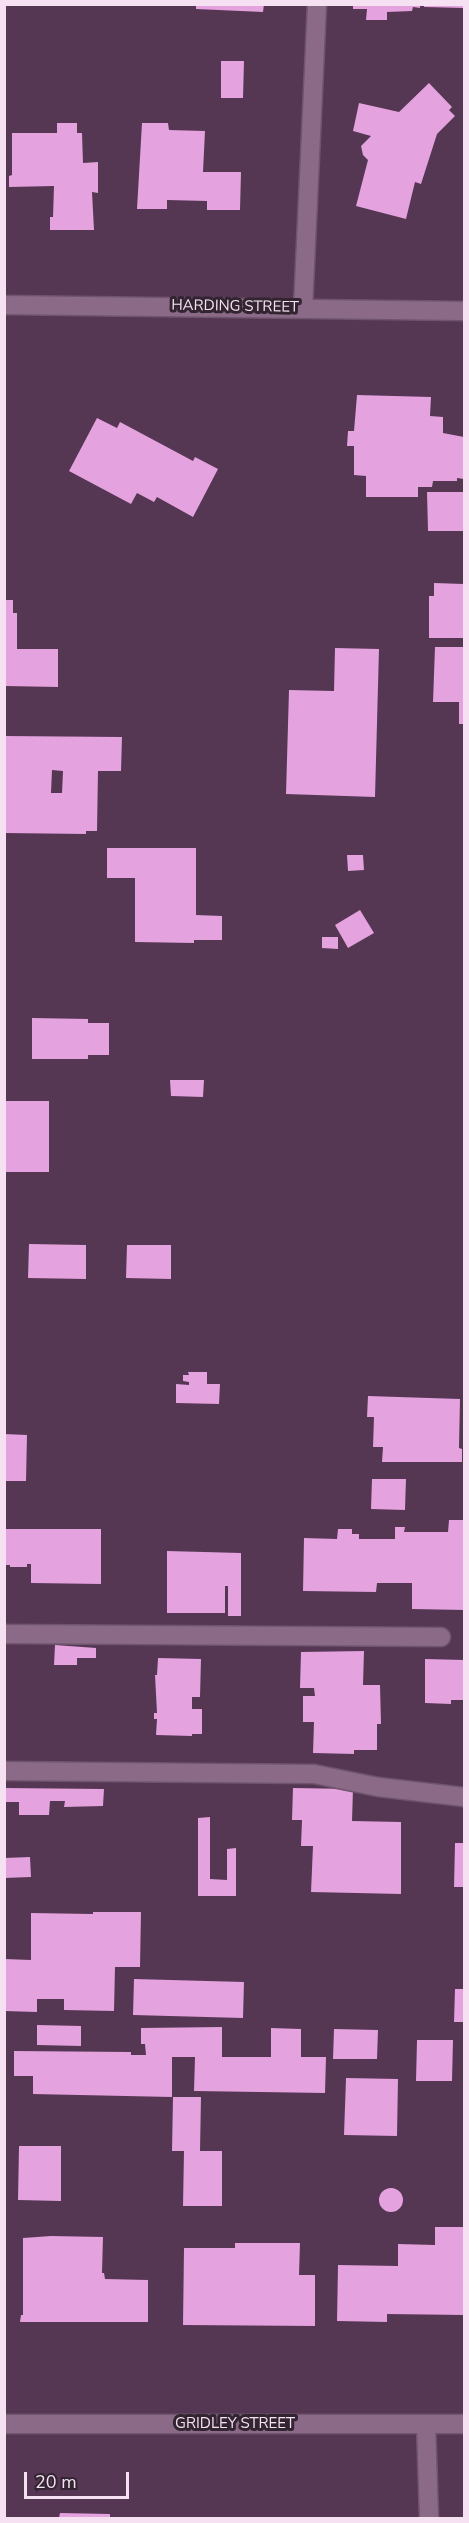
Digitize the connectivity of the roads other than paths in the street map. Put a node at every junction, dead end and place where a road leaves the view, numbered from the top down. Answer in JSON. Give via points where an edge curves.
{"nodes":[{"id":1,"x":317,"y":4,"type":"edge"},
{"id":2,"x":4,"y":304,"type":"edge"},
{"id":3,"x":303,"y":308,"type":"junction"},
{"id":4,"x":465,"y":311,"type":"edge"},
{"id":5,"x":4,"y":1634,"type":"edge"},
{"id":6,"x":441,"y":1637,"type":"dead end"},
{"id":7,"x":4,"y":1771,"type":"edge"},
{"id":8,"x":465,"y":1797,"type":"edge"},
{"id":9,"x":4,"y":2424,"type":"edge"},
{"id":10,"x":426,"y":2424,"type":"junction"},
{"id":11,"x":465,"y":2424,"type":"edge"},
{"id":12,"x":429,"y":2518,"type":"edge"}],
"edges":[{"from":1,"to":3,"type":"street"},
{"from":2,"to":3,"type":"street","name":"HARDING STREET"},
{"from":3,"to":4,"type":"street","name":"HARDING STREET"},
{"from":5,"to":6,"type":"street"},
{"from":7,"to":8,"type":"street","via":[[314,1774],[378,1787]]},
{"from":9,"to":10,"type":"street","name":"GRIDLEY STREET"},
{"from":10,"to":11,"type":"street","name":"GRIDLEY STREET"},
{"from":10,"to":12,"type":"street"}]}
